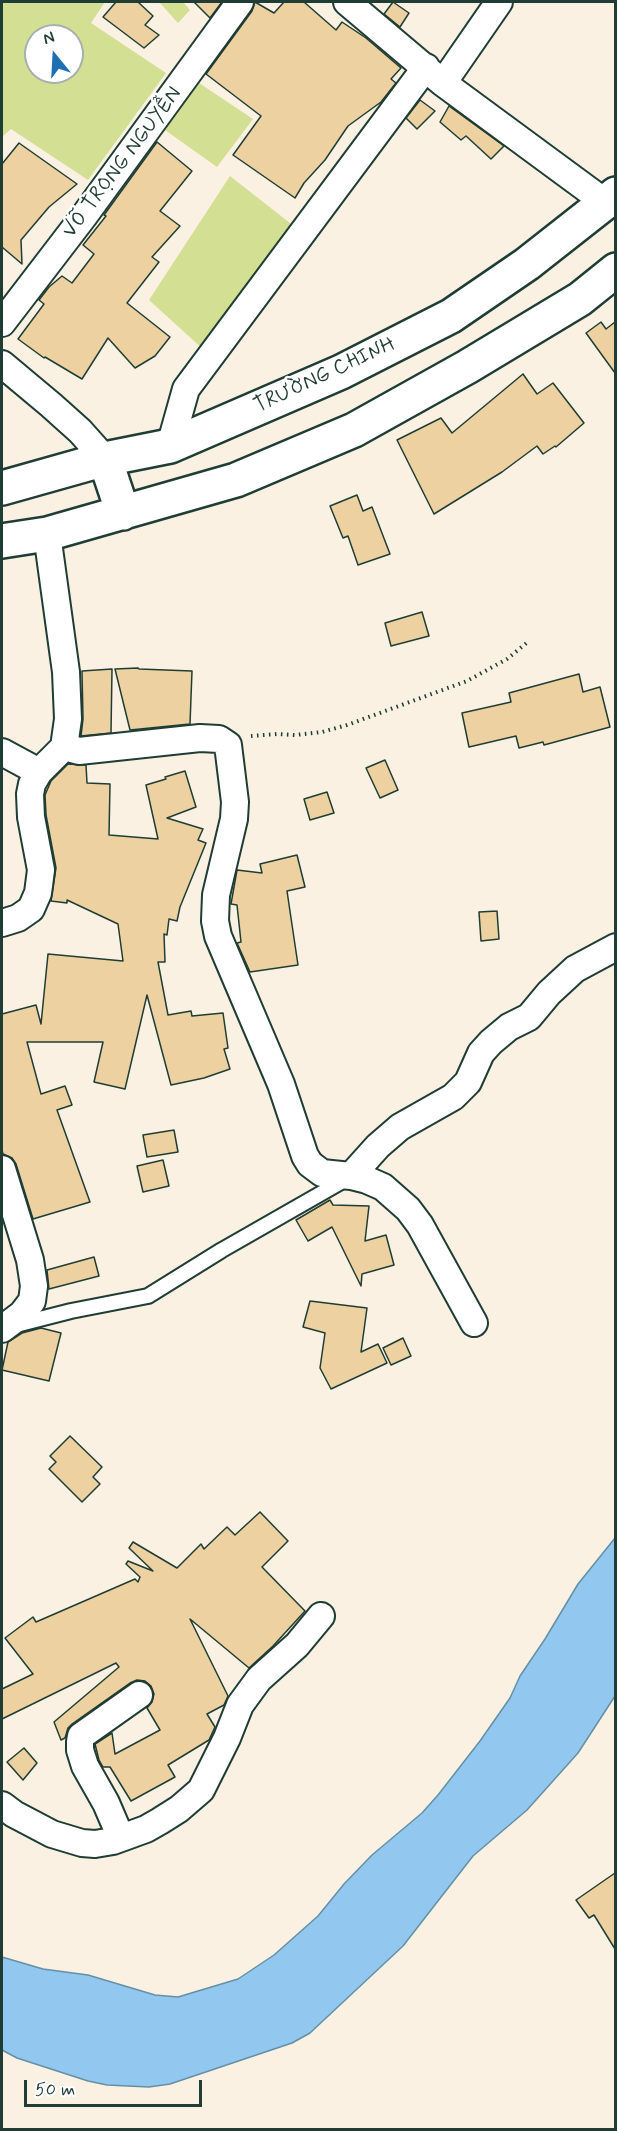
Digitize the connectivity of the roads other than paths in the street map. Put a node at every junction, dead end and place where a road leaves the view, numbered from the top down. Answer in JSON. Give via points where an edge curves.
{"nodes":[{"id":1,"x":240,"y":2,"type":"edge"},
{"id":2,"x":347,"y":2,"type":"edge"},
{"id":3,"x":499,"y":2,"type":"edge"},
{"id":4,"x":434,"y":75,"type":"junction"},
{"id":5,"x":612,"y":203,"type":"edge"},
{"id":6,"x":615,"y":270,"type":"edge"},
{"id":7,"x":2,"y":323,"type":"edge"},
{"id":8,"x":2,"y":364,"type":"edge"},
{"id":9,"x":170,"y":446,"type":"junction"},
{"id":10,"x":105,"y":459,"type":"junction"},
{"id":11,"x":2,"y":488,"type":"edge"},
{"id":12,"x":123,"y":513,"type":"junction"},
{"id":13,"x":47,"y":534,"type":"junction"},
{"id":14,"x":2,"y":541,"type":"edge"},
{"id":15,"x":64,"y":747,"type":"junction"},
{"id":16,"x":2,"y":752,"type":"edge"},
{"id":17,"x":39,"y":772,"type":"junction"},
{"id":18,"x":2,"y":923,"type":"edge"},
{"id":19,"x":615,"y":947,"type":"edge"},
{"id":20,"x":2,"y":1168,"type":"edge"},
{"id":21,"x":351,"y":1176,"type":"junction"},
{"id":22,"x":474,"y":1323,"type":"dead end"},
{"id":23,"x":3,"y":1328,"type":"edge"},
{"id":24,"x":321,"y":1616,"type":"dead end"},
{"id":25,"x":139,"y":1695,"type":"dead end"},
{"id":26,"x":2,"y":1805,"type":"edge"},
{"id":27,"x":120,"y":1838,"type":"junction"}],
"edges":[{"from":1,"to":7,"type":"street","name":"VÕ TRỌNG NGUYỄN"},
{"from":2,"to":4,"type":"street"},
{"from":3,"to":4,"type":"street"},
{"from":4,"to":5,"type":"street"},
{"from":4,"to":9,"type":"street","via":[[186,389]]},
{"from":5,"to":9,"type":"street","name":"TRƯỜNG CHINH","via":[[451,316],[340,372]]},
{"from":6,"to":12,"type":"street","via":[[580,300],[354,430],[236,480]]},
{"from":8,"to":10,"type":"street","via":[[80,431]]},
{"from":9,"to":10,"type":"street","name":"TRƯỜNG CHINH"},
{"from":10,"to":11,"type":"street","name":"TRƯỜNG CHINH"},
{"from":10,"to":12,"type":"street"},
{"from":12,"to":13,"type":"street"},
{"from":13,"to":14,"type":"street"},
{"from":13,"to":15,"type":"street","via":[[67,689]]},
{"from":15,"to":17,"type":"street"},
{"from":15,"to":21,"type":"street","via":[[79,751],[200,738],[219,739],[228,745],[235,802],[216,895],[218,936],[281,1084],[305,1156],[322,1173]]},
{"from":16,"to":17,"type":"street"},
{"from":17,"to":18,"type":"street","via":[[30,794],[41,870],[38,893],[31,909]]},
{"from":19,"to":21,"type":"street","via":[[575,969],[529,1017],[491,1042],[481,1053],[468,1082],[453,1097],[400,1127]]},
{"from":20,"to":23,"type":"street","via":[[34,1286],[32,1301]]},
{"from":21,"to":22,"type":"street","via":[[383,1187],[408,1209]]},
{"from":21,"to":23,"type":"lane","via":[[148,1296]]},
{"from":24,"to":27,"type":"street","via":[[297,1645],[259,1679],[240,1705],[201,1790],[160,1821]]},
{"from":25,"to":27,"type":"street","via":[[81,1736],[80,1742],[85,1766]]},
{"from":26,"to":27,"type":"street","via":[[68,1840],[95,1844]]}]}
